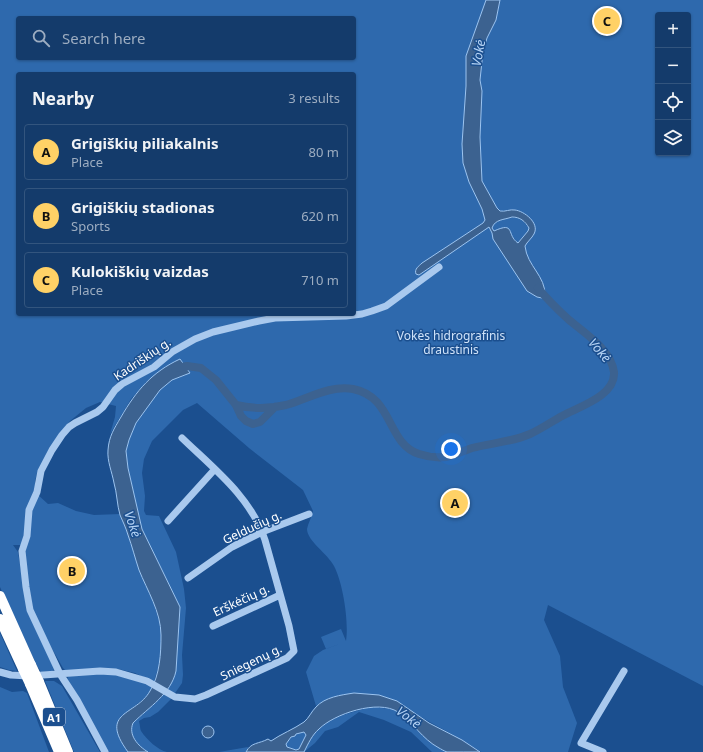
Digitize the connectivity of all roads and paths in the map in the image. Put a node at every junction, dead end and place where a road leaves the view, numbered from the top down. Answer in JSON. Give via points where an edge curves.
{"nodes":[{"id":1,"x":439,"y":267,"type":"dead end"},
{"id":2,"x":356,"y":315,"type":"edge"},
{"id":3,"x":346,"y":316,"type":"edge"},
{"id":4,"x":182,"y":438,"type":"dead end"},
{"id":5,"x":215,"y":470,"type":"junction"},
{"id":6,"x":309,"y":514,"type":"dead end"},
{"id":7,"x":168,"y":521,"type":"dead end"},
{"id":8,"x":262,"y":532,"type":"junction"},
{"id":9,"x":188,"y":578,"type":"dead end"},
{"id":10,"x":280,"y":594,"type":"junction"},
{"id":11,"x":0,"y":596,"type":"edge"},
{"id":12,"x":1,"y":621,"type":"edge"},
{"id":13,"x":213,"y":626,"type":"dead end"},
{"id":14,"x":27,"y":667,"type":"junction"},
{"id":15,"x":624,"y":671,"type":"dead end"},
{"id":16,"x":0,"y":672,"type":"edge"},
{"id":17,"x":60,"y":674,"type":"junction"},
{"id":18,"x":34,"y":683,"type":"junction"},
{"id":19,"x":59,"y":752,"type":"edge"},
{"id":20,"x":68,"y":752,"type":"edge"},
{"id":21,"x":105,"y":752,"type":"edge"},
{"id":22,"x":603,"y":752,"type":"edge"}],
"edges":[{"from":1,"to":2,"type":"street","name":"Kadriškių g.","via":[[386,306]]},
{"from":3,"to":17,"type":"street","name":"Kadriškių g.","via":[[275,318],[213,332],[195,339],[172,352],[154,367],[122,384],[97,412],[69,427],[41,471],[37,492],[29,510],[27,536],[22,551],[30,610]]},
{"from":4,"to":5,"type":"street","name":"Sniegenų g."},
{"from":5,"to":7,"type":"street"},
{"from":5,"to":8,"type":"street","name":"Sniegenų g.","via":[[242,497]]},
{"from":6,"to":8,"type":"street","name":"Geldučių g."},
{"from":8,"to":9,"type":"street","name":"Geldučių g.","via":[[232,547]]},
{"from":8,"to":10,"type":"street","name":"Sniegenų g."},
{"from":10,"to":13,"type":"street","name":"Erškėčių g."},
{"from":10,"to":17,"type":"street","name":"Sniegenų g.","via":[[294,651],[288,658],[206,696],[187,699],[172,695],[147,681],[116,672]]},
{"from":11,"to":14,"type":"highway","number":"A1"},
{"from":12,"to":14,"type":"highway","number":"A1"},
{"from":14,"to":18,"type":"highway","number":"A1","bridge":true},
{"from":15,"to":22,"type":"street","via":[[581,743]]},
{"from":16,"to":17,"type":"street","name":"Sniegenų g.","via":[[11,675]]},
{"from":17,"to":21,"type":"street","name":"Kadriškių g."},
{"from":18,"to":19,"type":"highway","number":"A1"},
{"from":18,"to":20,"type":"highway","number":"A1"}]}
